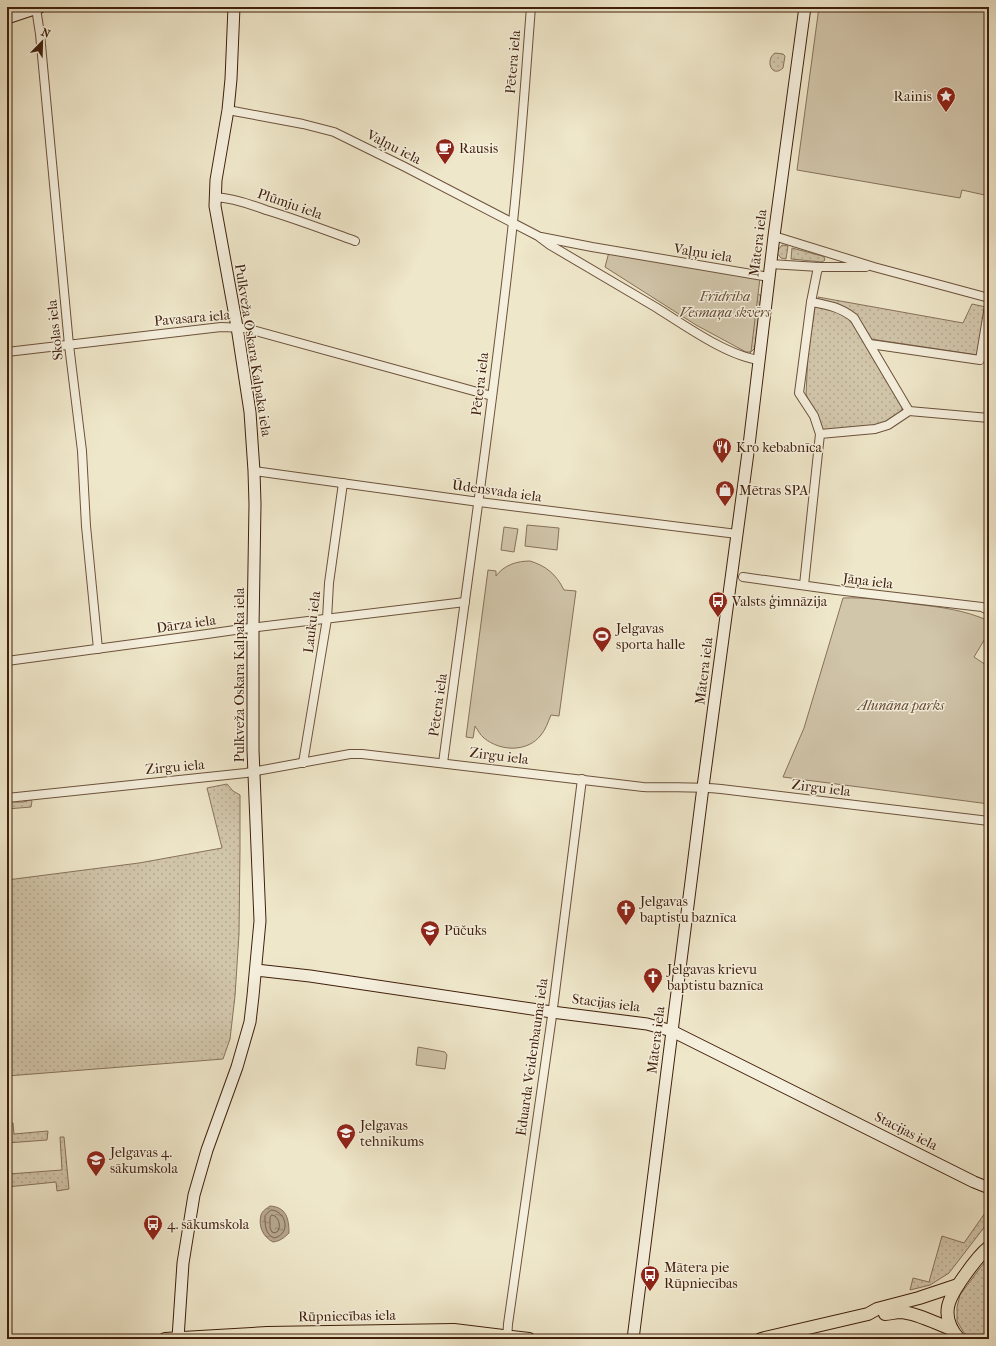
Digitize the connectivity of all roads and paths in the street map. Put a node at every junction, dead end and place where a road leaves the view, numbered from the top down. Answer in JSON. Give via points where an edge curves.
{"nodes":[{"id":1,"x":234,"y":7,"type":"edge"},
{"id":2,"x":531,"y":7,"type":"edge"},
{"id":3,"x":805,"y":7,"type":"edge"},
{"id":4,"x":38,"y":8,"type":"edge"},
{"id":5,"x":7,"y":18,"type":"edge"},
{"id":6,"x":228,"y":110,"type":"junction"},
{"id":7,"x":215,"y":197,"type":"junction"},
{"id":8,"x":513,"y":224,"type":"junction"},
{"id":9,"x":538,"y":236,"type":"junction"},
{"id":10,"x":774,"y":236,"type":"junction"},
{"id":11,"x":354,"y":241,"type":"dead end"},
{"id":12,"x":770,"y":264,"type":"junction"},
{"id":13,"x":819,"y":267,"type":"junction"},
{"id":14,"x":874,"y":267,"type":"junction"},
{"id":15,"x":769,"y":277,"type":"junction"},
{"id":16,"x":989,"y":298,"type":"edge"},
{"id":17,"x":811,"y":302,"type":"junction"},
{"id":18,"x":989,"y":306,"type":"edge"},
{"id":19,"x":237,"y":327,"type":"junction"},
{"id":20,"x":870,"y":344,"type":"junction"},
{"id":21,"x":69,"y":345,"type":"junction"},
{"id":22,"x":7,"y":352,"type":"edge"},
{"id":23,"x":760,"y":360,"type":"junction"},
{"id":24,"x":492,"y":396,"type":"junction"},
{"id":25,"x":909,"y":411,"type":"junction"},
{"id":26,"x":989,"y":418,"type":"edge"},
{"id":27,"x":820,"y":434,"type":"junction"},
{"id":28,"x":254,"y":471,"type":"junction"},
{"id":29,"x":343,"y":483,"type":"junction"},
{"id":30,"x":479,"y":502,"type":"junction"},
{"id":31,"x":737,"y":534,"type":"junction"},
{"id":32,"x":744,"y":577,"type":"dead end"},
{"id":33,"x":804,"y":585,"type":"junction"},
{"id":34,"x":464,"y":602,"type":"junction"},
{"id":35,"x":989,"y":611,"type":"edge"},
{"id":36,"x":327,"y":619,"type":"junction"},
{"id":37,"x":253,"y":628,"type":"junction"},
{"id":38,"x":98,"y":649,"type":"junction"},
{"id":39,"x":7,"y":661,"type":"edge"},
{"id":40,"x":303,"y":763,"type":"junction"},
{"id":41,"x":443,"y":763,"type":"junction"},
{"id":42,"x":254,"y":772,"type":"junction"},
{"id":43,"x":582,"y":779,"type":"junction"},
{"id":44,"x":703,"y":787,"type":"junction"},
{"id":45,"x":7,"y":798,"type":"edge"},
{"id":46,"x":989,"y":821,"type":"edge"},
{"id":47,"x":256,"y":970,"type":"junction"},
{"id":48,"x":552,"y":1012,"type":"junction"},
{"id":49,"x":672,"y":1030,"type":"junction"},
{"id":50,"x":974,"y":1182,"type":"junction"},
{"id":51,"x":989,"y":1188,"type":"edge"},
{"id":52,"x":989,"y":1196,"type":"edge"},
{"id":53,"x":989,"y":1247,"type":"edge"},
{"id":54,"x":958,"y":1285,"type":"junction"},
{"id":55,"x":868,"y":1314,"type":"junction"},
{"id":56,"x":951,"y":1329,"type":"junction"},
{"id":57,"x":507,"y":1337,"type":"edge"},
{"id":58,"x":178,"y":1338,"type":"edge"},
{"id":59,"x":164,"y":1339,"type":"edge"},
{"id":60,"x":529,"y":1339,"type":"edge"},
{"id":61,"x":633,"y":1339,"type":"edge"},
{"id":62,"x":760,"y":1339,"type":"edge"},
{"id":63,"x":959,"y":1339,"type":"edge"}],
"edges":[{"from":1,"to":6,"type":"street","name":"Pulkveža Oskara Kalpaka iela"},
{"from":2,"to":8,"type":"street","name":"Pētera iela"},
{"from":3,"to":10,"type":"street","name":"Mātera iela"},
{"from":4,"to":5,"type":"street"},
{"from":4,"to":21,"type":"street","name":"Skolas iela"},
{"from":6,"to":7,"type":"street","name":"Pulkveža Oskara Kalpaka iela"},
{"from":6,"to":8,"type":"street","name":"Vaļņu iela","via":[[334,132]]},
{"from":7,"to":11,"type":"street","name":"Plūmju iela","via":[[255,206]]},
{"from":7,"to":19,"type":"street","name":"Pulkveža Oskara Kalpaka iela"},
{"from":8,"to":9,"type":"street","name":"Vaļņu iela"},
{"from":8,"to":24,"type":"street","name":"Pētera iela"},
{"from":9,"to":15,"type":"street","name":"Vaļņu iela"},
{"from":9,"to":23,"type":"street","name":"Vaļņu iela","via":[[706,338],[740,356]]},
{"from":10,"to":12,"type":"street","name":"Mātera iela"},
{"from":10,"to":14,"type":"street"},
{"from":12,"to":13,"type":"street"},
{"from":12,"to":15,"type":"street","name":"Mātera iela"},
{"from":13,"to":14,"type":"street"},
{"from":13,"to":17,"type":"street"},
{"from":14,"to":16,"type":"street"},
{"from":15,"to":23,"type":"street","name":"Mātera iela"},
{"from":17,"to":20,"type":"street","via":[[837,307],[846,312],[854,318]]},
{"from":17,"to":27,"type":"street","via":[[799,393],[814,416]]},
{"from":18,"to":20,"type":"street","via":[[980,360]]},
{"from":19,"to":21,"type":"street","name":"Pavasara iela"},
{"from":19,"to":24,"type":"street","name":"Pavasara iela","via":[[265,332]]},
{"from":19,"to":28,"type":"street","name":"Pulkveža Oskara Kalpaka iela","via":[[250,412]]},
{"from":20,"to":25,"type":"street"},
{"from":21,"to":22,"type":"street","name":"Pavasara iela"},
{"from":21,"to":38,"type":"street","name":"Skolas iela","via":[[82,451],[86,526]]},
{"from":23,"to":31,"type":"street","name":"Mātera iela"},
{"from":24,"to":30,"type":"street","name":"Pētera iela"},
{"from":25,"to":26,"type":"street"},
{"from":25,"to":27,"type":"street","via":[[888,425],[875,429]]},
{"from":27,"to":33,"type":"street"},
{"from":28,"to":29,"type":"street","name":"Ūdensvada iela"},
{"from":28,"to":37,"type":"street","name":"Pulkveža Oskara Kalpaka iela"},
{"from":29,"to":30,"type":"street","name":"Ūdensvada iela"},
{"from":29,"to":36,"type":"street","name":"Lauku iela","via":[[329,583]]},
{"from":30,"to":31,"type":"street","name":"Ūdensvada iela"},
{"from":30,"to":34,"type":"street","name":"Pētera iela"},
{"from":31,"to":44,"type":"street","name":"Mātera iela"},
{"from":32,"to":33,"type":"street","name":"Jāņa iela"},
{"from":33,"to":35,"type":"street","name":"Jāņa iela"},
{"from":34,"to":36,"type":"street","name":"Dārza iela"},
{"from":34,"to":41,"type":"street","name":"Pētera iela"},
{"from":36,"to":37,"type":"street","name":"Dārza iela"},
{"from":36,"to":40,"type":"street","name":"Lauku iela"},
{"from":37,"to":38,"type":"street","name":"Dārza iela"},
{"from":37,"to":42,"type":"street","name":"Pulkveža Oskara Kalpaka iela"},
{"from":38,"to":39,"type":"street","name":"Dārza iela"},
{"from":40,"to":41,"type":"street","name":"Zirgu iela","via":[[350,754]]},
{"from":40,"to":42,"type":"street","name":"Zirgu iela"},
{"from":41,"to":43,"type":"street","name":"Zirgu iela"},
{"from":42,"to":45,"type":"street","name":"Zirgu iela"},
{"from":42,"to":47,"type":"street","name":"Pulkveža Oskara Kalpaka iela","via":[[260,922]]},
{"from":43,"to":44,"type":"street","name":"Zirgu iela","via":[[643,787]]},
{"from":43,"to":48,"type":"street","name":"Eduarda Veidenbauma iela"},
{"from":44,"to":46,"type":"street","name":"Zirgu iela"},
{"from":44,"to":49,"type":"street","name":"Mātera iela"},
{"from":47,"to":48,"type":"street","name":"Stacijas iela"},
{"from":47,"to":58,"type":"street","name":"Pulkveža Oskara Kalpaka iela","via":[[250,1022],[194,1195],[183,1263]]},
{"from":48,"to":49,"type":"street","name":"Stacijas iela","via":[[647,1024]]},
{"from":48,"to":57,"type":"street","name":"Eduarda Veidenbauma iela"},
{"from":49,"to":50,"type":"street","name":"Stacijas iela"},
{"from":49,"to":61,"type":"street","name":"Mātera iela"},
{"from":50,"to":51,"type":"street","name":"Stacijas iela"},
{"from":50,"to":52,"type":"street"},
{"from":53,"to":54,"type":"main road","via":[[980,1254]]},
{"from":54,"to":55,"type":"main road"},
{"from":54,"to":56,"type":"main road","via":[[948,1306]]},
{"from":55,"to":56,"type":"main road","via":[[900,1312]]},
{"from":55,"to":62,"type":"main road"},
{"from":56,"to":63,"type":"main road"},
{"from":57,"to":58,"type":"main road","name":"Rūpniecības iela","via":[[454,1330],[399,1330]]},
{"from":57,"to":60,"type":"main road","name":"Rūpniecības iela"},
{"from":58,"to":59,"type":"main road","name":"Rūpniecības iela"}]}
